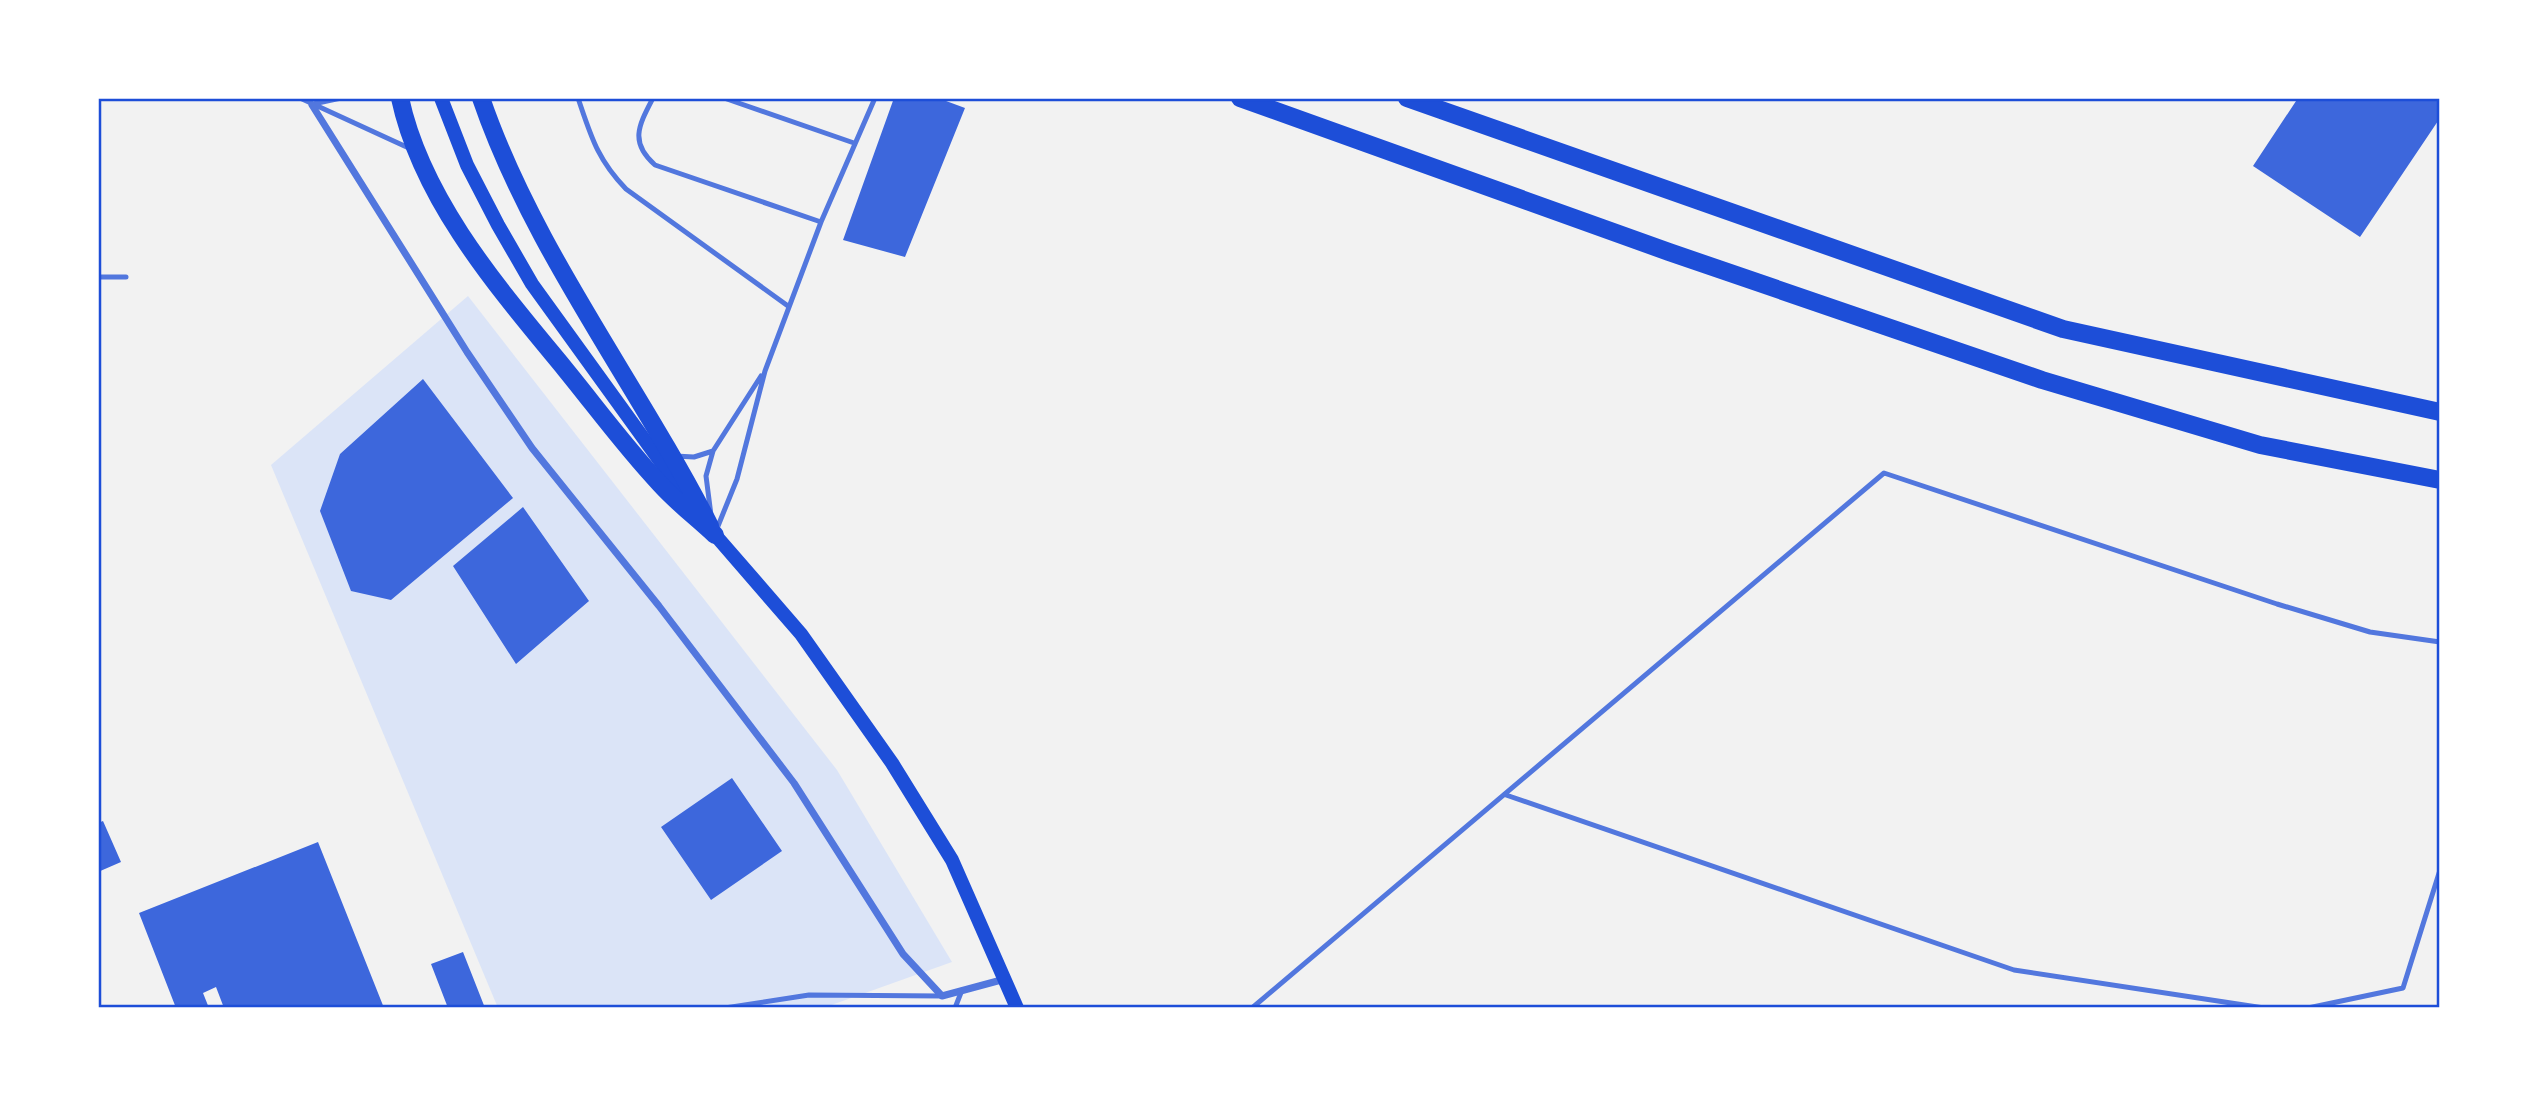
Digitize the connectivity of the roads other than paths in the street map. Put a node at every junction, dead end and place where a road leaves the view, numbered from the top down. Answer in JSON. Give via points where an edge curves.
{"nodes":[{"id":1,"x":300,"y":98,"type":"edge"},
{"id":2,"x":341,"y":98,"type":"edge"},
{"id":3,"x":400,"y":98,"type":"edge"},
{"id":4,"x":441,"y":98,"type":"edge"},
{"id":5,"x":481,"y":98,"type":"edge"},
{"id":6,"x":578,"y":98,"type":"edge"},
{"id":7,"x":653,"y":98,"type":"edge"},
{"id":8,"x":724,"y":98,"type":"edge"},
{"id":9,"x":875,"y":98,"type":"edge"},
{"id":10,"x":1240,"y":98,"type":"edge"},
{"id":11,"x":1406,"y":98,"type":"edge"},
{"id":12,"x":312,"y":105,"type":"junction"},
{"id":13,"x":854,"y":143,"type":"junction"},
{"id":14,"x":418,"y":152,"type":"junction"},
{"id":15,"x":821,"y":222,"type":"junction"},
{"id":16,"x":98,"y":277,"type":"edge"},
{"id":17,"x":126,"y":277,"type":"dead end"},
{"id":18,"x":788,"y":306,"type":"junction"},
{"id":19,"x":765,"y":371,"type":"junction"},
{"id":20,"x":2440,"y":412,"type":"edge"},
{"id":21,"x":713,"y":451,"type":"junction"},
{"id":22,"x":673,"y":456,"type":"junction"},
{"id":23,"x":2440,"y":480,"type":"edge"},
{"id":24,"x":715,"y":535,"type":"junction"},
{"id":25,"x":2440,"y":642,"type":"edge"},
{"id":26,"x":1506,"y":795,"type":"junction"},
{"id":27,"x":2440,"y":870,"type":"edge"},
{"id":28,"x":1005,"y":979,"type":"junction"},
{"id":29,"x":962,"y":990,"type":"junction"},
{"id":30,"x":942,"y":996,"type":"junction"},
{"id":31,"x":725,"y":1008,"type":"edge"},
{"id":32,"x":955,"y":1008,"type":"edge"},
{"id":33,"x":1014,"y":1008,"type":"edge"},
{"id":34,"x":1252,"y":1008,"type":"edge"},
{"id":35,"x":2264,"y":1008,"type":"edge"},
{"id":36,"x":2308,"y":1008,"type":"edge"}],
"edges":[{"from":1,"to":12,"type":"lane"},
{"from":2,"to":12,"type":"lane"},
{"from":3,"to":14,"type":"main road"},
{"from":4,"to":24,"type":"main road","via":[[467,165],[532,284]]},
{"from":5,"to":22,"type":"main road","via":[[516,186]]},
{"from":6,"to":18,"type":"lane","via":[[599,155],[619,182]]},
{"from":7,"to":15,"type":"lane","via":[[638,132],[640,145],[655,165]]},
{"from":8,"to":13,"type":"lane"},
{"from":9,"to":13,"type":"lane"},
{"from":10,"to":23,"type":"main road","via":[[2042,380],[2260,445]]},
{"from":11,"to":20,"type":"main road","via":[[2063,329]]},
{"from":12,"to":14,"type":"lane"},
{"from":12,"to":30,"type":"street","via":[[532,448],[794,783],[904,954]]},
{"from":13,"to":15,"type":"lane"},
{"from":14,"to":24,"type":"main road","via":[[481,265],[659,483]]},
{"from":15,"to":18,"type":"lane"},
{"from":16,"to":17,"type":"lane"},
{"from":18,"to":19,"type":"lane"},
{"from":19,"to":21,"type":"lane"},
{"from":19,"to":24,"type":"lane","via":[[737,479]]},
{"from":21,"to":22,"type":"lane","via":[[694,457]]},
{"from":21,"to":24,"type":"lane","via":[[706,476]]},
{"from":22,"to":24,"type":"main road"},
{"from":24,"to":28,"type":"main road","via":[[801,634],[892,763],[952,860]]},
{"from":25,"to":26,"type":"lane","via":[[2370,632],[2277,604],[1884,473]]},
{"from":26,"to":34,"type":"lane"},
{"from":26,"to":35,"type":"lane","via":[[2014,970]]},
{"from":27,"to":36,"type":"lane","via":[[2403,988]]},
{"from":28,"to":29,"type":"street"},
{"from":28,"to":33,"type":"main road"},
{"from":29,"to":30,"type":"street"},
{"from":29,"to":32,"type":"lane"},
{"from":30,"to":31,"type":"lane","via":[[809,995]]}]}
